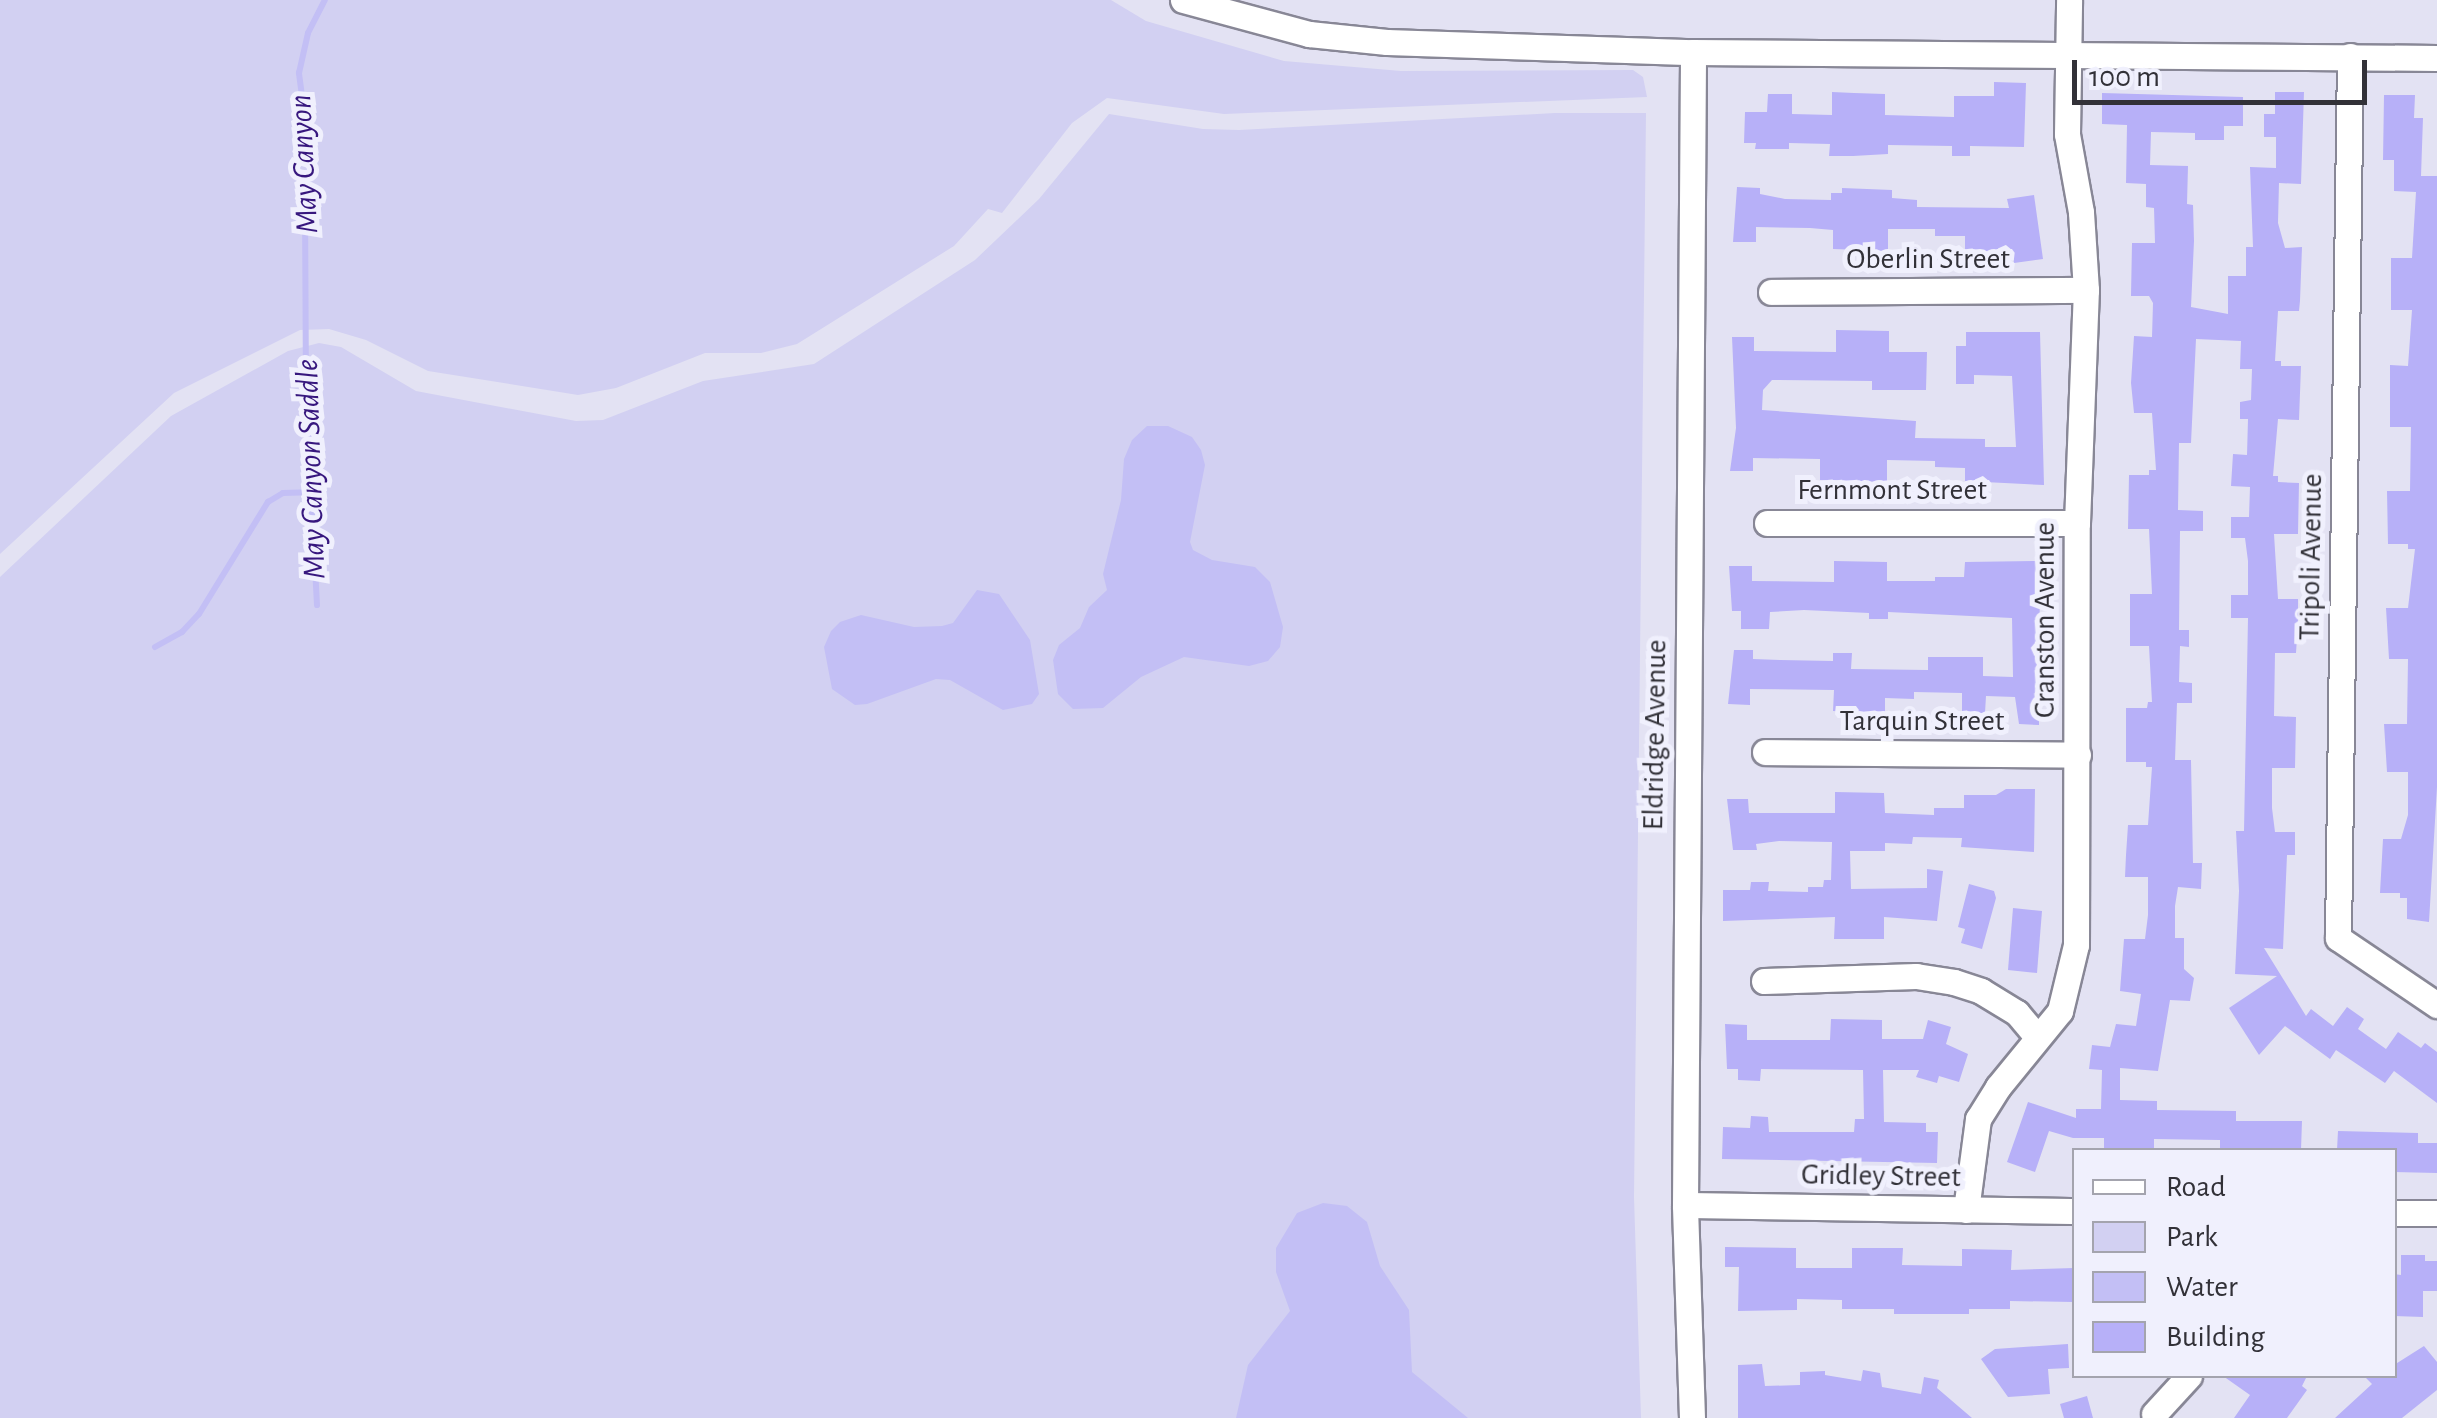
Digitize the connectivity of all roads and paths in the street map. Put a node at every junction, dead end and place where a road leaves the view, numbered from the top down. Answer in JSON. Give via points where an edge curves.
{"nodes":[{"id":1,"x":1183,"y":0,"type":"edge"},
{"id":2,"x":2069,"y":0,"type":"edge"},
{"id":3,"x":1693,"y":52,"type":"junction"},
{"id":4,"x":2068,"y":54,"type":"junction"},
{"id":5,"x":2350,"y":56,"type":"junction"},
{"id":6,"x":2437,"y":58,"type":"edge"},
{"id":7,"x":2086,"y":290,"type":"junction"},
{"id":8,"x":1771,"y":292,"type":"dead end"},
{"id":9,"x":2077,"y":522,"type":"junction"},
{"id":10,"x":1767,"y":523,"type":"dead end"},
{"id":11,"x":1765,"y":752,"type":"dead end"},
{"id":12,"x":2078,"y":754,"type":"junction"},
{"id":13,"x":1764,"y":982,"type":"dead end"},
{"id":14,"x":2437,"y":1005,"type":"edge"},
{"id":15,"x":2036,"y":1037,"type":"junction"},
{"id":16,"x":1685,"y":1205,"type":"junction"},
{"id":17,"x":1966,"y":1210,"type":"junction"},
{"id":18,"x":2072,"y":1211,"type":"edge"},
{"id":19,"x":2397,"y":1213,"type":"edge"},
{"id":20,"x":2437,"y":1214,"type":"edge"},
{"id":21,"x":2186,"y":1378,"type":"edge"},
{"id":22,"x":2154,"y":1414,"type":"dead end"},
{"id":23,"x":1692,"y":1418,"type":"edge"}],
"edges":[{"from":1,"to":3,"type":"street","via":[[1308,34]]},
{"from":2,"to":4,"type":"street","name":"Cranston Avenue"},
{"from":3,"to":4,"type":"street"},
{"from":3,"to":16,"type":"street","name":"Eldridge Avenue"},
{"from":4,"to":5,"type":"street"},
{"from":4,"to":7,"type":"street","name":"Cranston Avenue","via":[[2067,134],[2082,212]]},
{"from":5,"to":6,"type":"street"},
{"from":5,"to":14,"type":"street","name":"Tripoli Avenue","via":[[2338,938]]},
{"from":7,"to":8,"type":"street","name":"Oberlin Street"},
{"from":7,"to":9,"type":"street","name":"Cranston Avenue"},
{"from":9,"to":10,"type":"street","name":"Fernmont Street"},
{"from":9,"to":12,"type":"street","name":"Cranston Avenue"},
{"from":11,"to":12,"type":"street","name":"Tarquin Street"},
{"from":12,"to":15,"type":"street","name":"Cranston Avenue","via":[[2076,945],[2060,1011]]},
{"from":13,"to":15,"type":"street","via":[[1916,976],[1954,982],[2017,1014]]},
{"from":15,"to":17,"type":"street","name":"Cranston Avenue","via":[[1978,1119]]},
{"from":16,"to":17,"type":"street","name":"Gridley Street"},
{"from":16,"to":23,"type":"street","name":"Eldridge Avenue"},
{"from":17,"to":18,"type":"street","name":"Gridley Street"},
{"from":19,"to":20,"type":"street"},
{"from":21,"to":22,"type":"street"}]}
